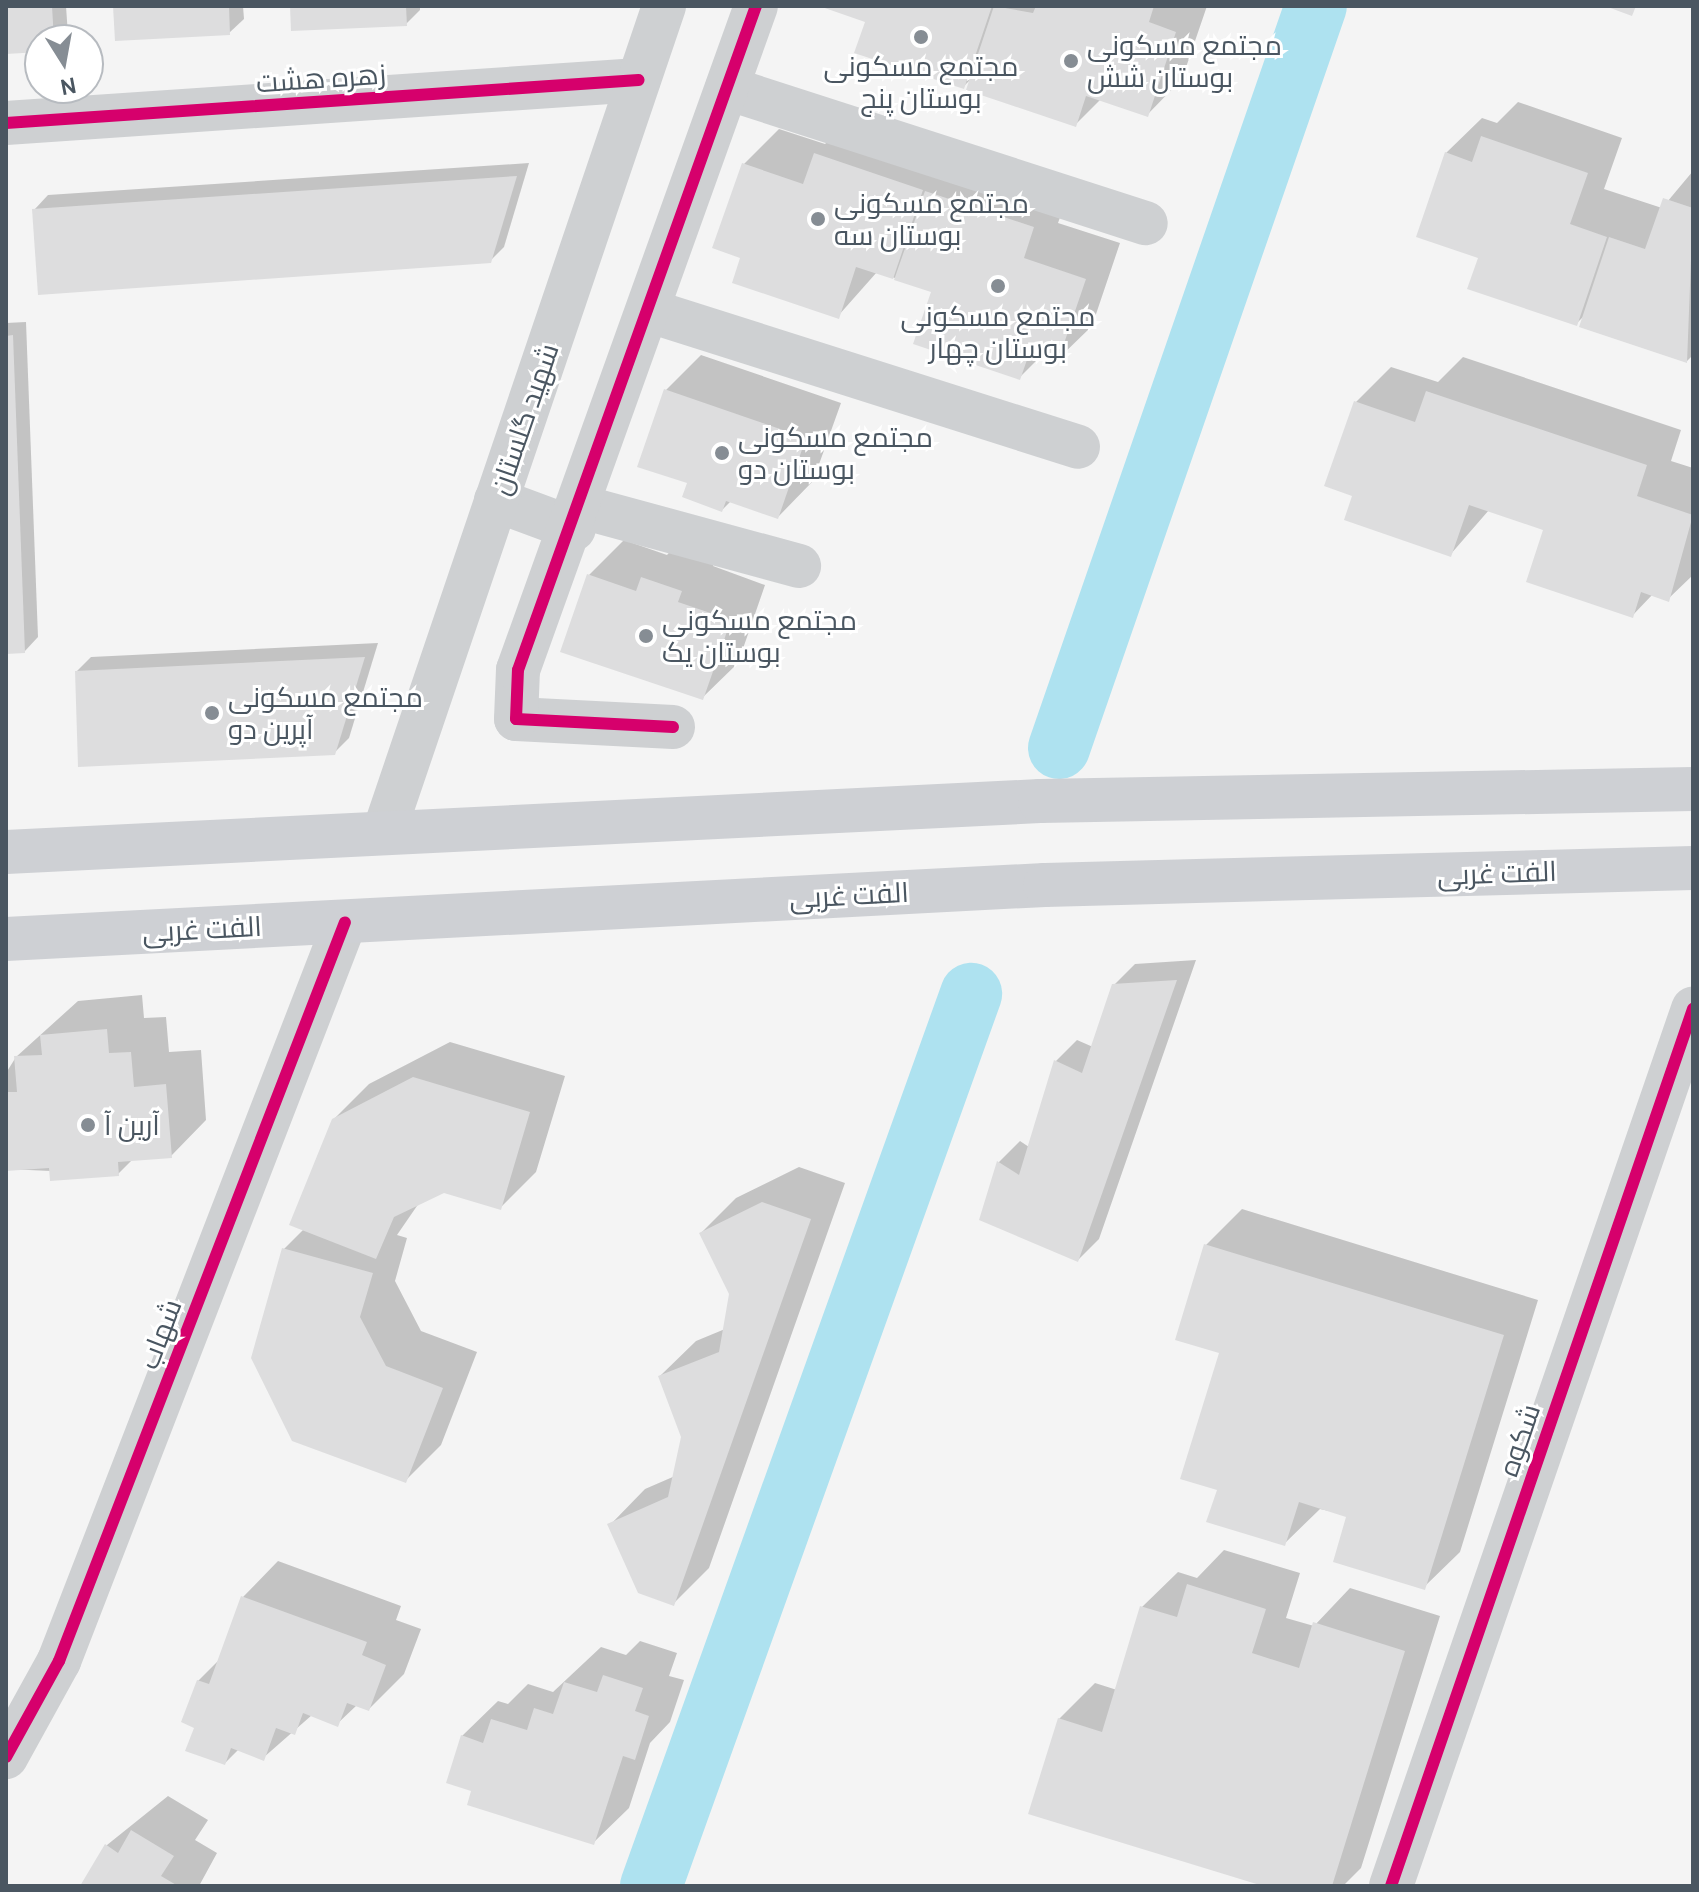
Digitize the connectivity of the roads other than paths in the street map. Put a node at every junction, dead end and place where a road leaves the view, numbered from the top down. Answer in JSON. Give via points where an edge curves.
{"nodes":[{"id":1,"x":664,"y":6,"type":"edge"},
{"id":2,"x":756,"y":6,"type":"edge"},
{"id":3,"x":639,"y":80,"type":"junction"},
{"id":4,"x":727,"y":88,"type":"junction"},
{"id":5,"x":6,"y":123,"type":"edge"},
{"id":6,"x":1146,"y":223,"type":"dead end"},
{"id":7,"x":650,"y":311,"type":"junction"},
{"id":8,"x":1078,"y":447,"type":"dead end"},
{"id":9,"x":496,"y":500,"type":"junction"},
{"id":10,"x":578,"y":518,"type":"junction"},
{"id":11,"x":799,"y":566,"type":"dead end"},
{"id":12,"x":673,"y":727,"type":"dead end"},
{"id":13,"x":1693,"y":789,"type":"edge"},
{"id":14,"x":384,"y":832,"type":"junction"},
{"id":15,"x":6,"y":852,"type":"edge"},
{"id":16,"x":1693,"y":868,"type":"edge"},
{"id":17,"x":345,"y":922,"type":"junction"},
{"id":18,"x":6,"y":939,"type":"edge"},
{"id":19,"x":1693,"y":1009,"type":"edge"},
{"id":20,"x":6,"y":1757,"type":"edge"},
{"id":21,"x":1391,"y":1886,"type":"edge"}],
"edges":[{"from":1,"to":3,"type":"street","name":"شهید گلستان"},
{"from":2,"to":4,"type":"street"},
{"from":3,"to":5,"type":"street","name":"زهره هشت"},
{"from":3,"to":9,"type":"street","name":"شهید گلستان"},
{"from":4,"to":6,"type":"street"},
{"from":4,"to":7,"type":"street"},
{"from":7,"to":8,"type":"street"},
{"from":7,"to":10,"type":"street"},
{"from":9,"to":10,"type":"street"},
{"from":9,"to":14,"type":"street","name":"شهید گلستان"},
{"from":10,"to":11,"type":"street"},
{"from":10,"to":12,"type":"street","via":[[518,670],[516,719]]},
{"from":13,"to":14,"type":"main road","via":[[1040,801]]},
{"from":14,"to":15,"type":"main road"},
{"from":16,"to":17,"type":"main road","name":"الفت غربی","via":[[1045,885]]},
{"from":17,"to":18,"type":"main road","name":"الفت غربی"},
{"from":17,"to":20,"type":"street","name":"شهاب","via":[[59,1661]]},
{"from":19,"to":21,"type":"street","name":"شکوه"}]}
